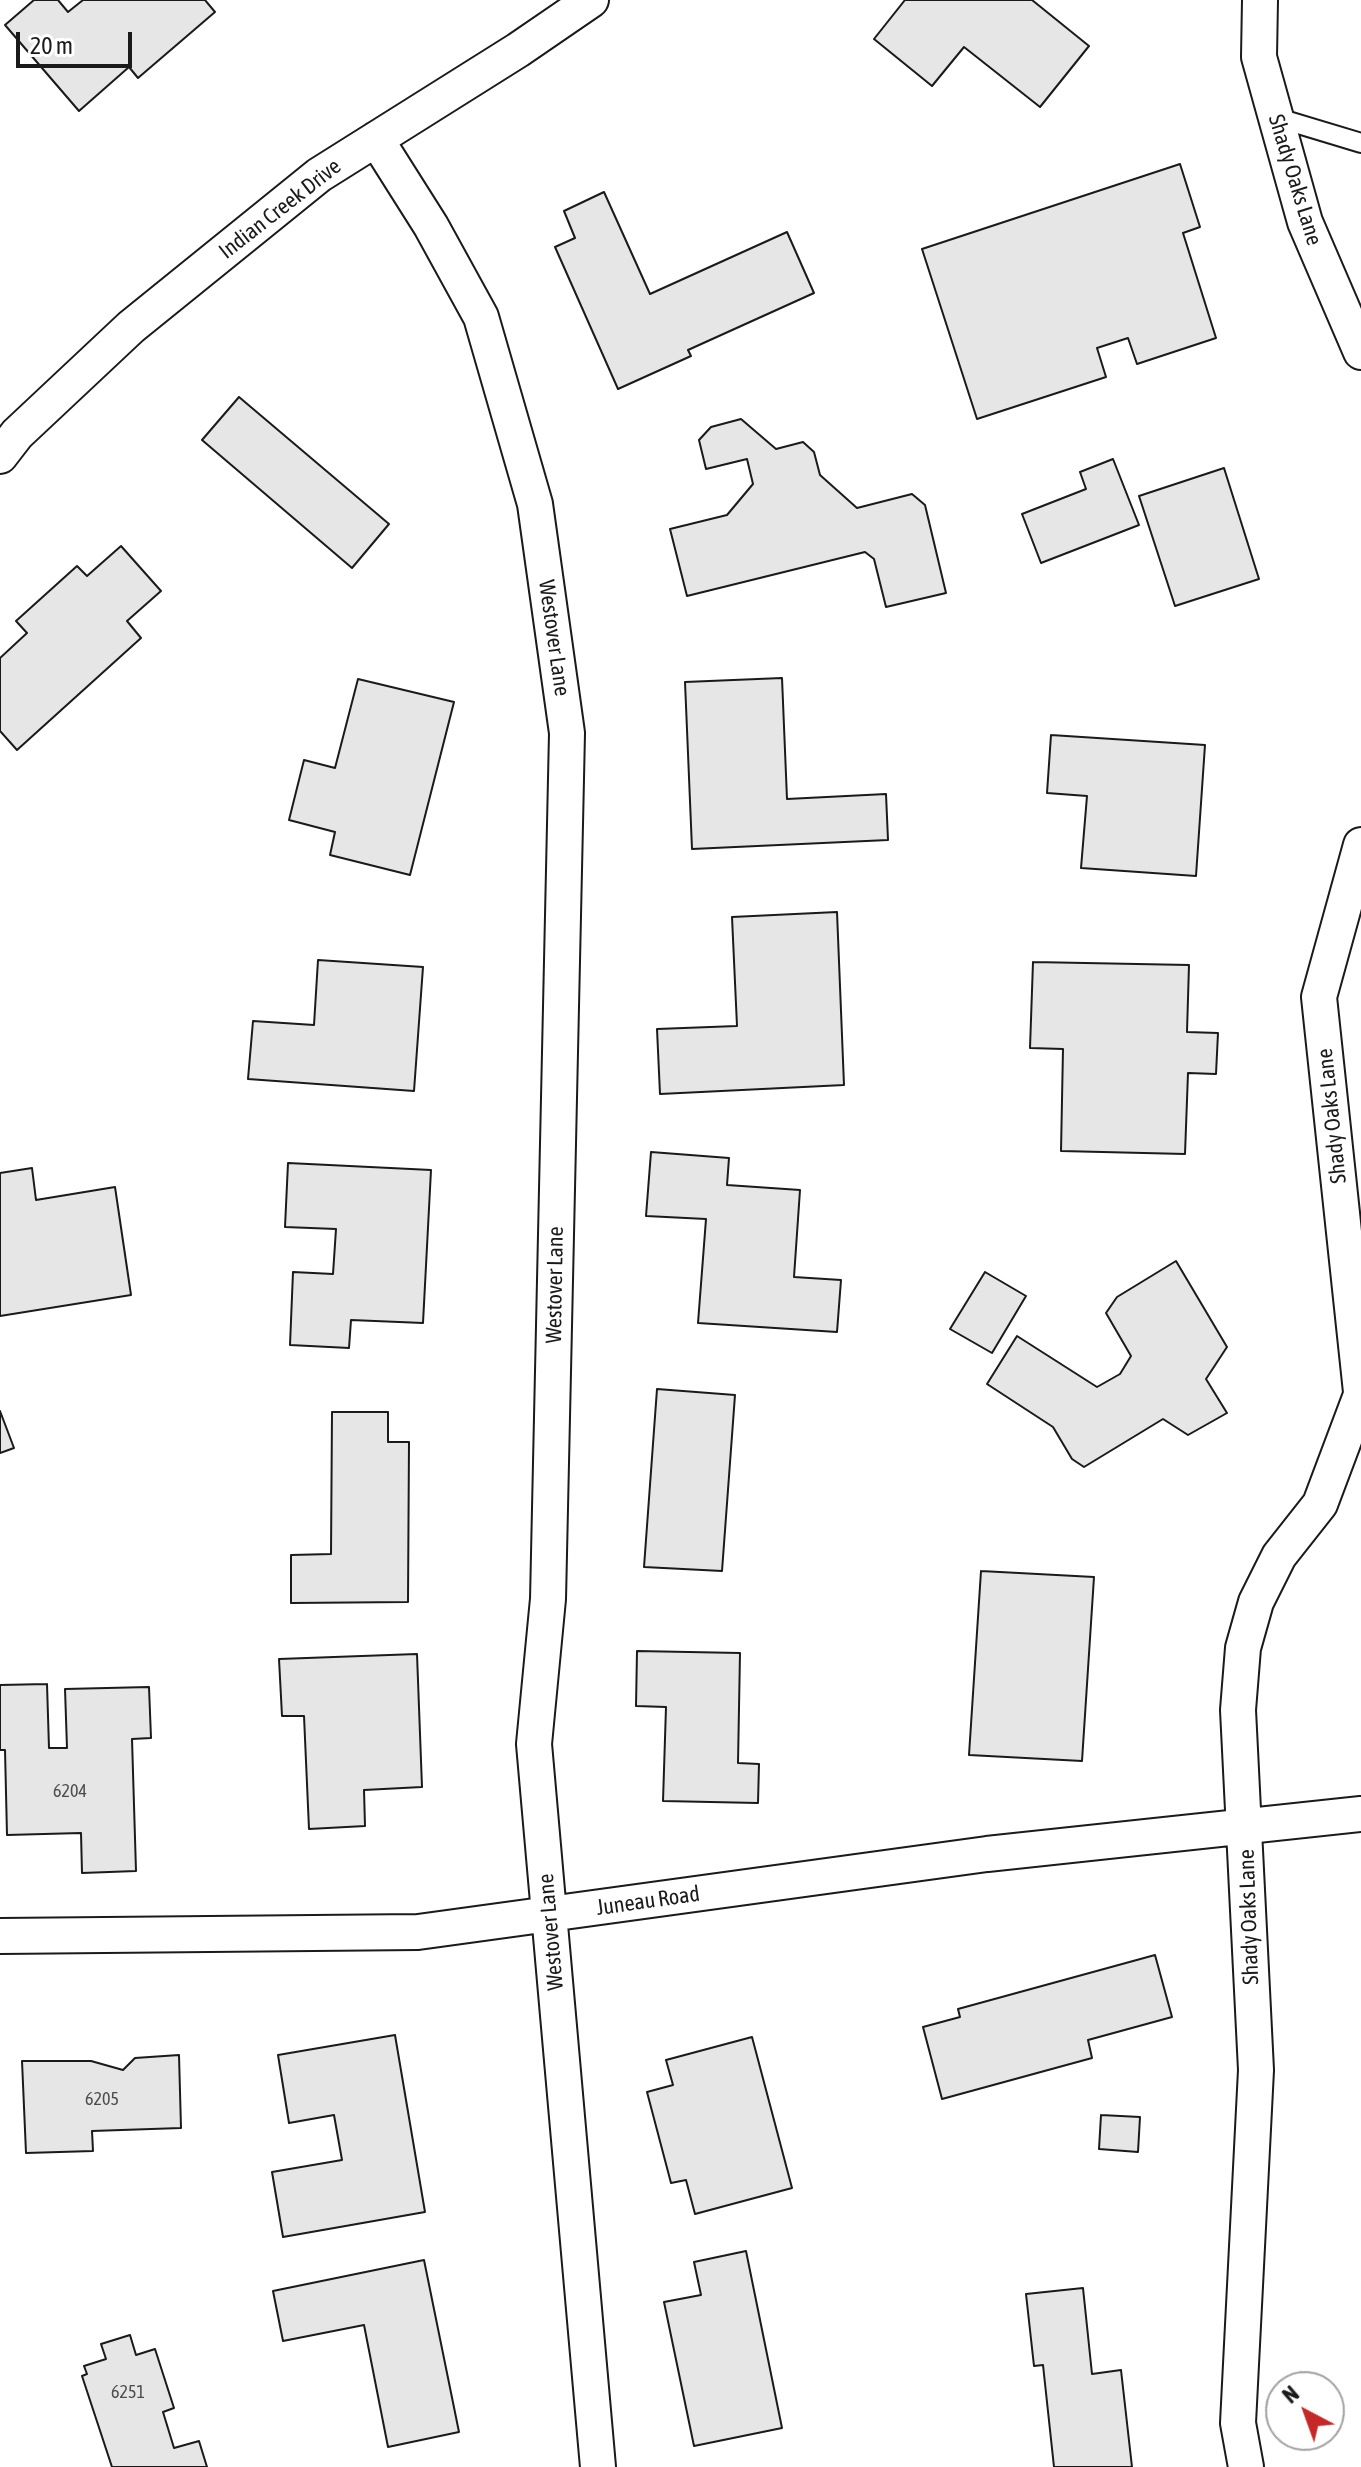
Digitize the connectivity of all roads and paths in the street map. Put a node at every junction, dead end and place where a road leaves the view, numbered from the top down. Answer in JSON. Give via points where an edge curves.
{"nodes":[{"id":1,"x":591,"y":0,"type":"edge"},
{"id":2,"x":1260,"y":0,"type":"edge"},
{"id":3,"x":1275,"y":117,"type":"junction"},
{"id":4,"x":376,"y":139,"type":"junction"},
{"id":5,"x":1361,"y":143,"type":"edge"},
{"id":6,"x":1361,"y":352,"type":"edge"},
{"id":7,"x":0,"y":456,"type":"edge"},
{"id":8,"x":1361,"y":845,"type":"edge"},
{"id":9,"x":1361,"y":1394,"type":"edge"},
{"id":10,"x":1361,"y":1814,"type":"edge"},
{"id":11,"x":1246,"y":1826,"type":"junction"},
{"id":12,"x":550,"y":1915,"type":"junction"},
{"id":13,"x":0,"y":1936,"type":"edge"},
{"id":14,"x":598,"y":2467,"type":"edge"},
{"id":15,"x":1246,"y":2467,"type":"edge"}],
"edges":[{"from":1,"to":4,"type":"street","name":"Indian Creek Drive"},
{"from":2,"to":3,"type":"street","name":"Shady Oaks Lane","via":[[1259,57]]},
{"from":3,"to":5,"type":"lane"},
{"from":3,"to":6,"type":"street","name":"Shady Oaks Lane","via":[[1305,222]]},
{"from":4,"to":7,"type":"street","name":"Indian Creek Drive","via":[[319,175],[131,327]]},
{"from":4,"to":12,"type":"street","name":"Westover Lane","via":[[481,317],[535,504],[567,733],[548,1599],[534,1744]]},
{"from":8,"to":9,"type":"street","name":"Shady Oaks Lane","via":[[1319,997]]},
{"from":9,"to":11,"type":"street","name":"Shady Oaks Lane","via":[[1320,1504],[1279,1556],[1256,1602],[1243,1648],[1238,1710]]},
{"from":10,"to":11,"type":"street","name":"Juneau Road"},
{"from":11,"to":12,"type":"street","name":"Juneau Road","via":[[987,1854]]},
{"from":11,"to":15,"type":"street","name":"Shady Oaks Lane","via":[[1256,2070],[1238,2423]]},
{"from":12,"to":13,"type":"street","name":"Juneau Road","via":[[418,1932]]},
{"from":12,"to":14,"type":"street","name":"Westover Lane"}]}
